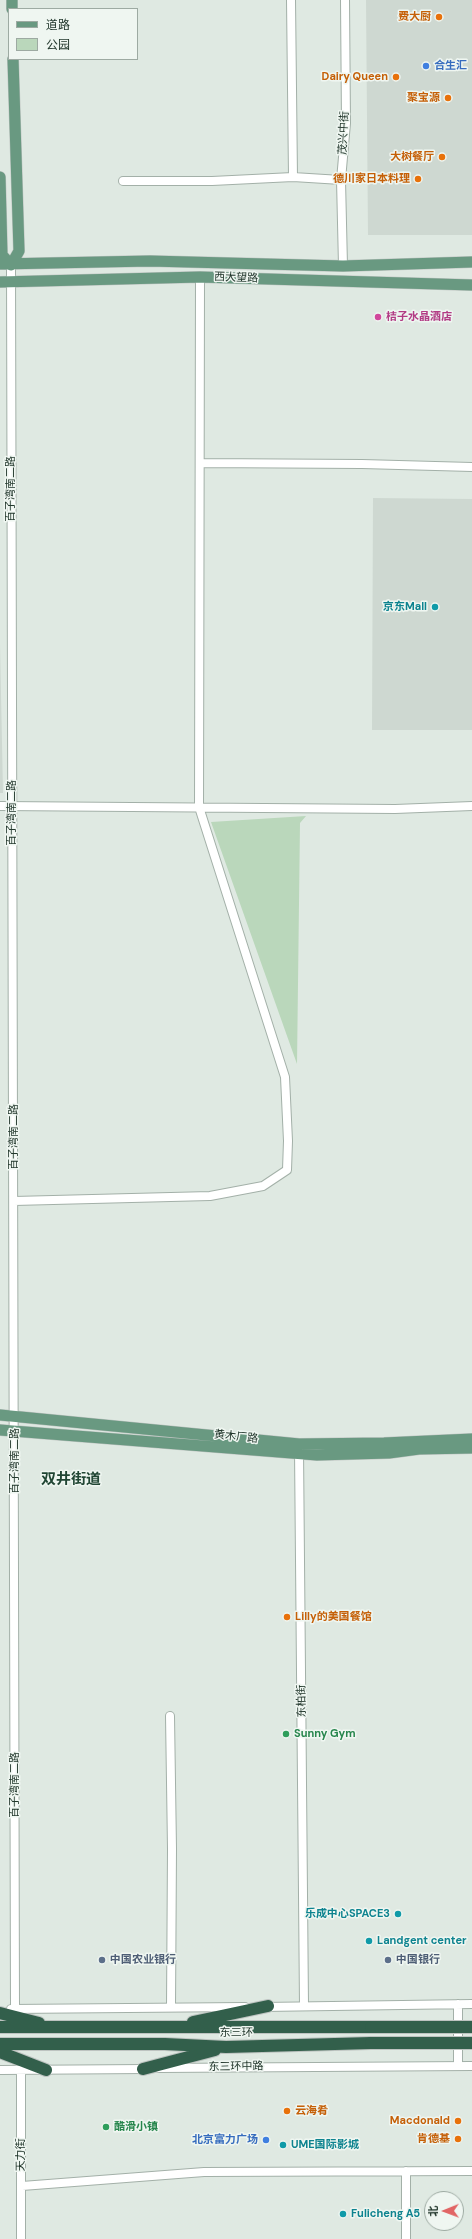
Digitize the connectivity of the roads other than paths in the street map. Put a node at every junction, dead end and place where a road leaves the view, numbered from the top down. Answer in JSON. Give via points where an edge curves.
{"nodes":[{"id":1,"x":291,"y":0,"type":"edge"},
{"id":2,"x":345,"y":0,"type":"edge"},
{"id":3,"x":13,"y":60,"type":"edge"},
{"id":4,"x":0,"y":177,"type":"edge"},
{"id":5,"x":293,"y":177,"type":"junction"},
{"id":6,"x":341,"y":180,"type":"junction"},
{"id":7,"x":123,"y":181,"type":"dead end"},
{"id":8,"x":472,"y":262,"type":"edge"},
{"id":9,"x":6,"y":264,"type":"edge"},
{"id":10,"x":343,"y":266,"type":"junction"},
{"id":11,"x":200,"y":277,"type":"junction"},
{"id":12,"x":6,"y":282,"type":"edge"},
{"id":13,"x":472,"y":285,"type":"edge"},
{"id":14,"x":201,"y":463,"type":"junction"},
{"id":15,"x":472,"y":468,"type":"edge"},
{"id":16,"x":0,"y":806,"type":"edge"},
{"id":17,"x":12,"y":806,"type":"junction"},
{"id":18,"x":472,"y":806,"type":"edge"},
{"id":19,"x":199,"y":807,"type":"junction"},
{"id":20,"x":14,"y":1201,"type":"junction"},
{"id":21,"x":0,"y":1415,"type":"edge"},
{"id":22,"x":15,"y":1415,"type":"junction"},
{"id":23,"x":0,"y":1430,"type":"edge"},
{"id":24,"x":15,"y":1430,"type":"junction"},
{"id":25,"x":472,"y":1439,"type":"edge"},
{"id":26,"x":472,"y":1448,"type":"edge"},
{"id":27,"x":299,"y":1449,"type":"junction"},
{"id":28,"x":170,"y":1716,"type":"dead end"},
{"id":29,"x":458,"y":2004,"type":"junction"},
{"id":30,"x":472,"y":2004,"type":"edge"},
{"id":31,"x":268,"y":2006,"type":"junction"},
{"id":32,"x":304,"y":2006,"type":"junction"},
{"id":33,"x":171,"y":2007,"type":"junction"},
{"id":34,"x":0,"y":2009,"type":"edge"},
{"id":35,"x":15,"y":2009,"type":"junction"},
{"id":36,"x":0,"y":2013,"type":"edge"},
{"id":37,"x":0,"y":2027,"type":"edge"},
{"id":38,"x":55,"y":2027,"type":"junction"},
{"id":39,"x":166,"y":2027,"type":"junction"},
{"id":40,"x":472,"y":2027,"type":"edge"},
{"id":41,"x":472,"y":2043,"type":"edge"},
{"id":42,"x":0,"y":2044,"type":"edge"},
{"id":43,"x":226,"y":2047,"type":"junction"},
{"id":44,"x":0,"y":2052,"type":"edge"},
{"id":45,"x":458,"y":2066,"type":"junction"},
{"id":46,"x":472,"y":2066,"type":"edge"},
{"id":47,"x":143,"y":2069,"type":"junction"},
{"id":48,"x":0,"y":2070,"type":"edge"},
{"id":49,"x":22,"y":2070,"type":"junction"},
{"id":50,"x":46,"y":2070,"type":"junction"},
{"id":51,"x":406,"y":2171,"type":"junction"},
{"id":52,"x":472,"y":2171,"type":"edge"},
{"id":53,"x":22,"y":2186,"type":"junction"},
{"id":54,"x":21,"y":2239,"type":"edge"},
{"id":55,"x":406,"y":2239,"type":"edge"}],
"edges":[{"from":1,"to":5,"type":"street"},
{"from":2,"to":6,"type":"street","name":"茂兴中街","via":[[346,123]]},
{"from":3,"to":9,"type":"main road","via":[[19,251]]},
{"from":4,"to":9,"type":"main road","via":[[2,255]]},
{"from":5,"to":6,"type":"street"},
{"from":5,"to":7,"type":"street"},
{"from":6,"to":10,"type":"street","name":"茂兴中街"},
{"from":8,"to":10,"type":"main road","name":"西大望路"},
{"from":9,"to":10,"type":"main road","name":"西大望路","via":[[150,261]]},
{"from":9,"to":12,"type":"street","name":"百子湾南二路"},
{"from":11,"to":12,"type":"main road","name":"西大望路"},
{"from":11,"to":13,"type":"main road","name":"西大望路"},
{"from":11,"to":14,"type":"street"},
{"from":12,"to":17,"type":"street","name":"百子湾南二路"},
{"from":14,"to":15,"type":"street"},
{"from":14,"to":19,"type":"street"},
{"from":16,"to":17,"type":"street"},
{"from":17,"to":19,"type":"street"},
{"from":17,"to":20,"type":"street","name":"百子湾南二路"},
{"from":18,"to":19,"type":"street","via":[[395,809]]},
{"from":19,"to":20,"type":"street","via":[[285,1077],[287,1170],[263,1186],[210,1196]]},
{"from":20,"to":22,"type":"street","name":"百子湾南二路"},
{"from":21,"to":22,"type":"main road","name":"黄木厂路"},
{"from":22,"to":24,"type":"street","name":"百子湾南二路"},
{"from":22,"to":27,"type":"main road","name":"黄木厂路"},
{"from":23,"to":24,"type":"main road","name":"黄木厂路"},
{"from":24,"to":27,"type":"main road","name":"黄木厂路"},
{"from":24,"to":35,"type":"street","name":"百子湾南二路"},
{"from":25,"to":27,"type":"main road","name":"黄木厂路"},
{"from":26,"to":27,"type":"main road","name":"黄木厂路","via":[[317,1455]]},
{"from":27,"to":32,"type":"street","name":"东柏街"},
{"from":28,"to":33,"type":"street"},
{"from":29,"to":30,"type":"street"},
{"from":29,"to":32,"type":"street"},
{"from":29,"to":45,"type":"street"},
{"from":31,"to":32,"type":"street"},
{"from":31,"to":33,"type":"street"},
{"from":31,"to":39,"type":"highway"},
{"from":33,"to":35,"type":"street"},
{"from":34,"to":35,"type":"street"},
{"from":36,"to":38,"type":"highway"},
{"from":37,"to":38,"type":"highway","name":"东三环"},
{"from":38,"to":39,"type":"highway","name":"东三环"},
{"from":39,"to":40,"type":"highway","name":"东三环","bridge":true},
{"from":41,"to":43,"type":"highway","name":"东三环","bridge":true},
{"from":42,"to":43,"type":"highway","name":"东三环","via":[[165,2044]]},
{"from":43,"to":47,"type":"highway"},
{"from":44,"to":50,"type":"highway"},
{"from":45,"to":46,"type":"street","name":"东三环中路"},
{"from":45,"to":47,"type":"street","name":"东三环中路"},
{"from":47,"to":50,"type":"street","name":"东三环中路"},
{"from":48,"to":49,"type":"street","name":"东三环中路"},
{"from":49,"to":50,"type":"street","name":"东三环中路"},
{"from":49,"to":53,"type":"street","name":"天力街"},
{"from":51,"to":52,"type":"street"},
{"from":51,"to":53,"type":"street","via":[[204,2172]]},
{"from":51,"to":55,"type":"street"},
{"from":53,"to":54,"type":"street","name":"天力街"}]}
